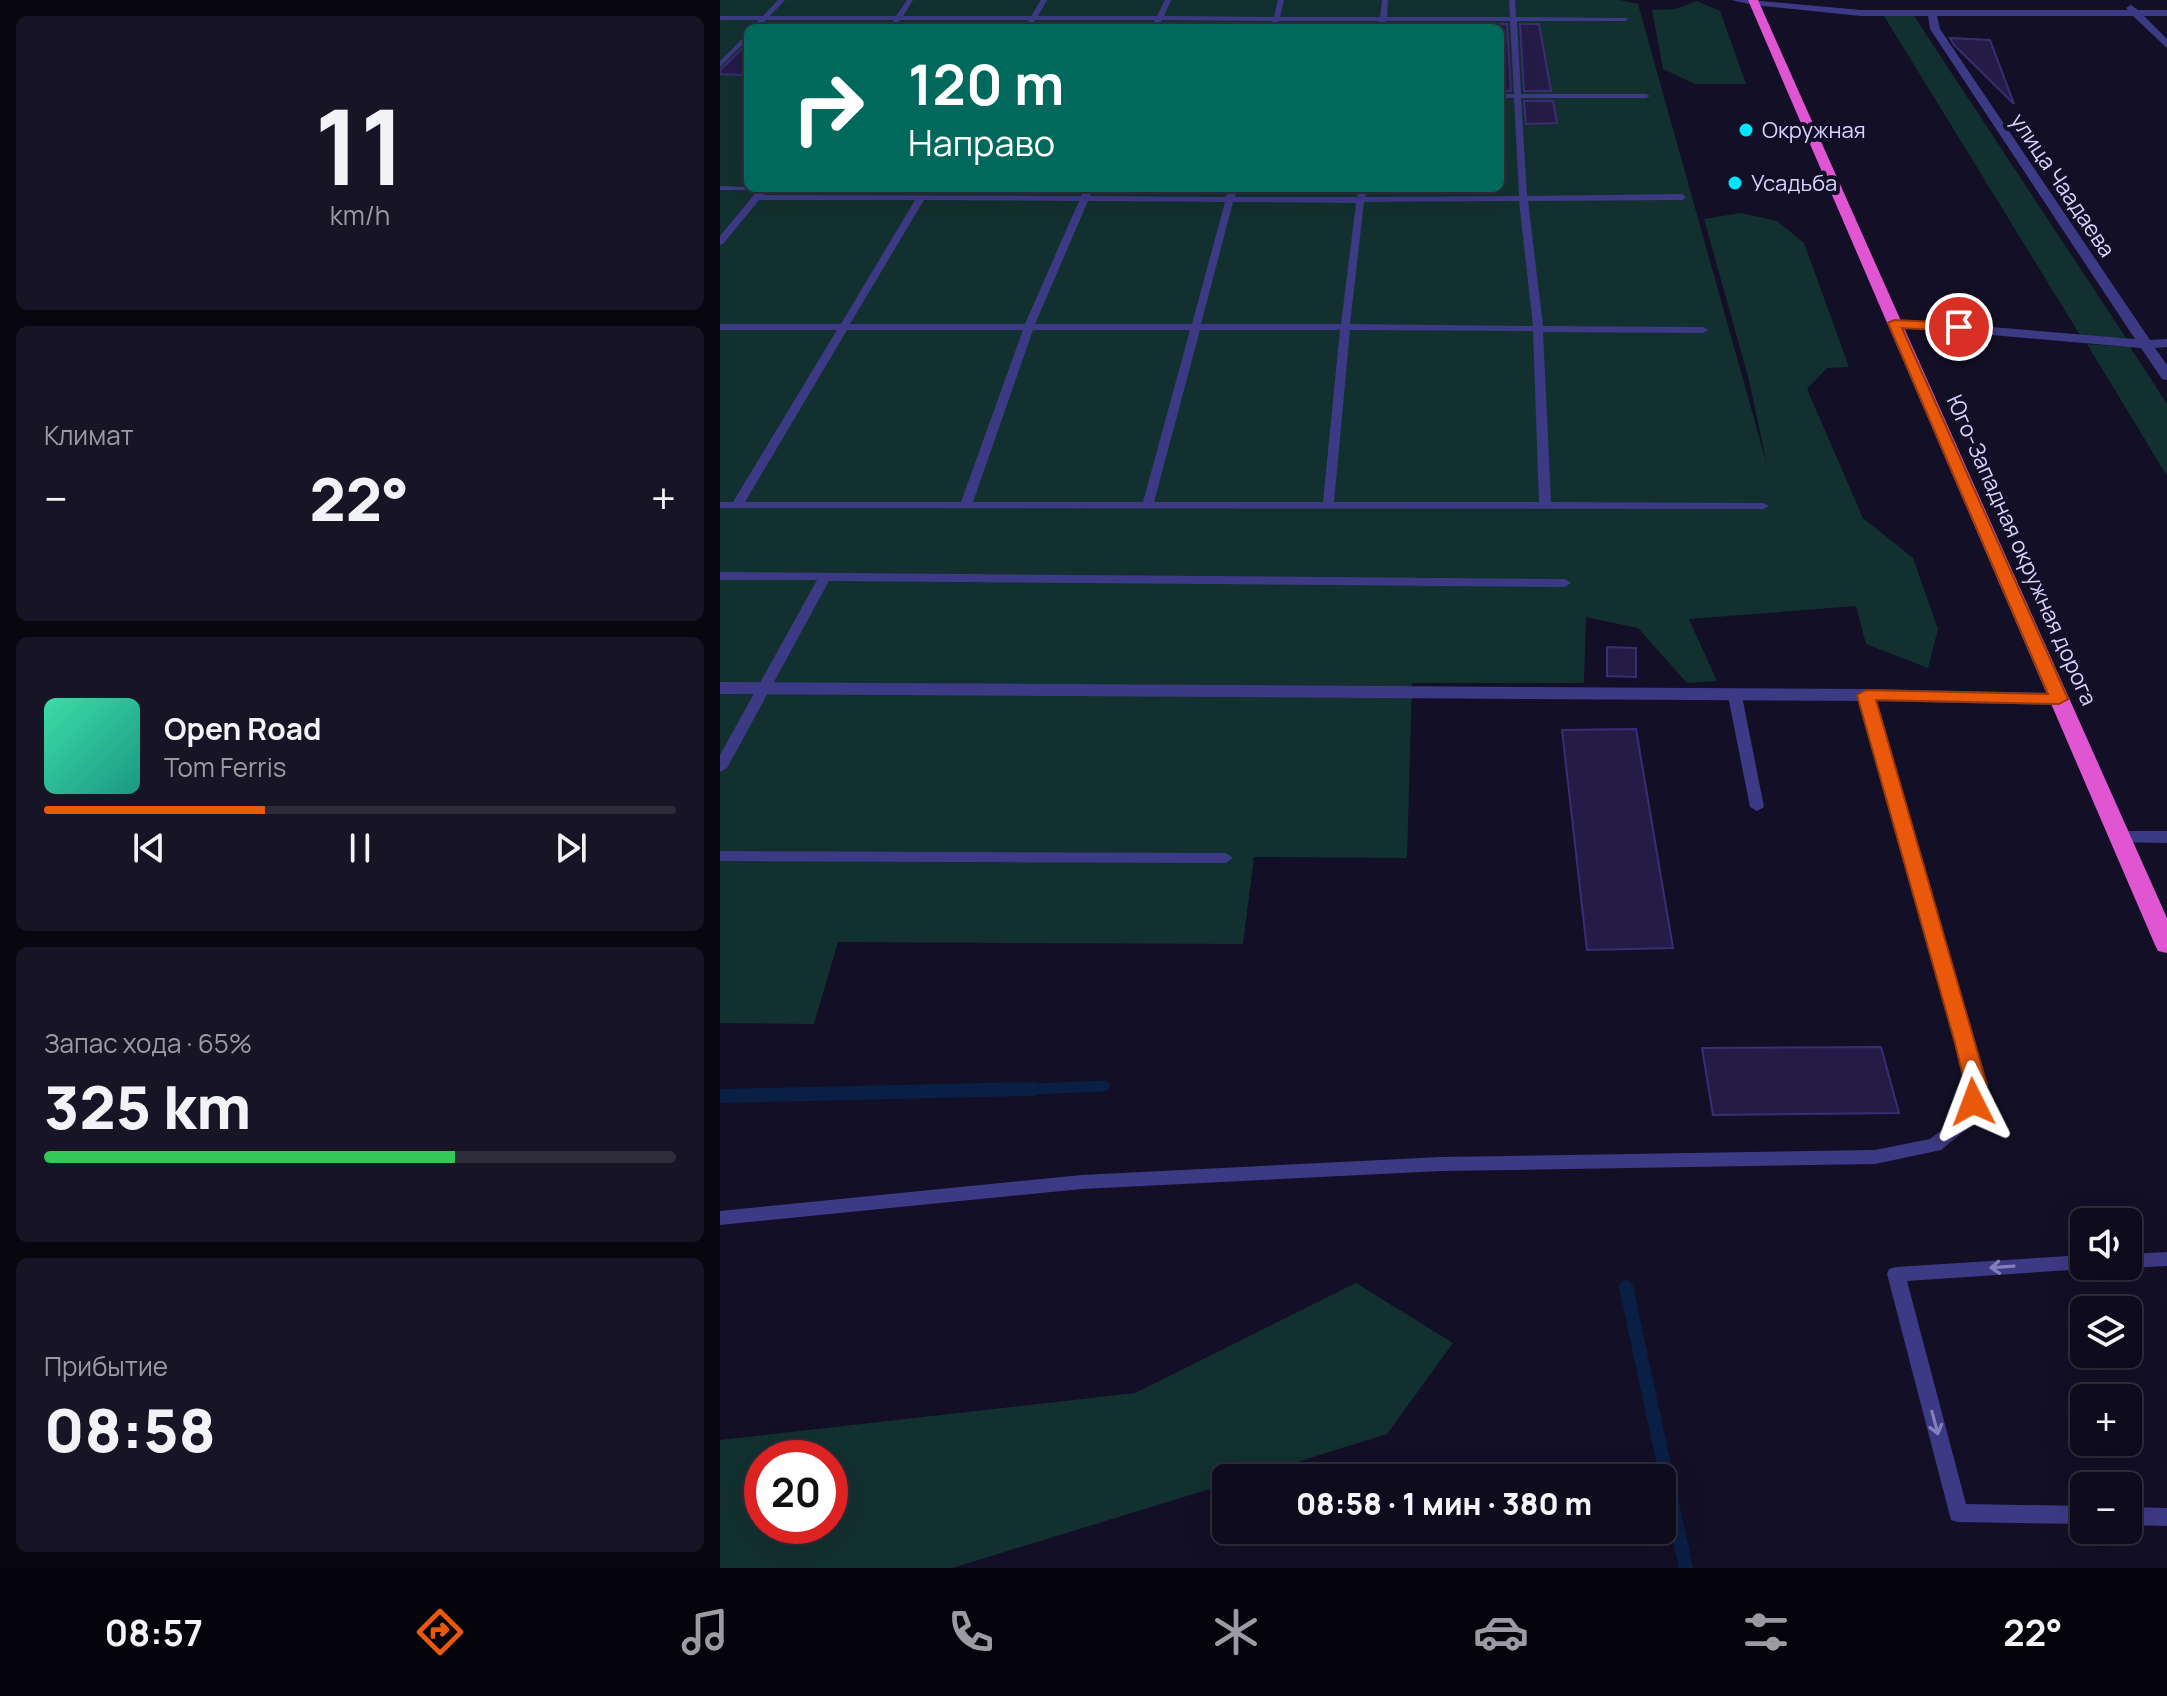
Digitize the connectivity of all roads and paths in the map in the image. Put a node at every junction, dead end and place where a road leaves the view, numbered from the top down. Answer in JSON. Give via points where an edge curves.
{"nodes":[{"id":1,"x":782,"y":0,"type":"edge"},
{"id":2,"x":910,"y":0,"type":"edge"},
{"id":3,"x":1044,"y":0,"type":"edge"},
{"id":4,"x":1168,"y":0,"type":"edge"},
{"id":5,"x":1281,"y":0,"type":"edge"},
{"id":6,"x":1385,"y":0,"type":"edge"},
{"id":7,"x":1512,"y":0,"type":"edge"},
{"id":8,"x":1736,"y":0,"type":"edge"},
{"id":9,"x":2122,"y":0,"type":"edge"},
{"id":10,"x":1754,"y":1,"type":"edge"},
{"id":11,"x":2135,"y":13,"type":"junction"},
{"id":12,"x":2167,"y":13,"type":"edge"},
{"id":13,"x":1932,"y":14,"type":"junction"},
{"id":14,"x":900,"y":16,"type":"junction"},
{"id":15,"x":765,"y":17,"type":"junction"},
{"id":16,"x":1277,"y":17,"type":"junction"},
{"id":17,"x":720,"y":18,"type":"edge"},
{"id":18,"x":1383,"y":18,"type":"junction"},
{"id":19,"x":1513,"y":18,"type":"junction"},
{"id":20,"x":1033,"y":19,"type":"junction"},
{"id":21,"x":1160,"y":19,"type":"junction"},
{"id":22,"x":1626,"y":19,"type":"dead end"},
{"id":23,"x":759,"y":24,"type":"edge"},
{"id":24,"x":895,"y":24,"type":"edge"},
{"id":25,"x":1030,"y":24,"type":"edge"},
{"id":26,"x":1157,"y":24,"type":"edge"},
{"id":27,"x":1275,"y":24,"type":"edge"},
{"id":28,"x":1382,"y":24,"type":"edge"},
{"id":29,"x":744,"y":39,"type":"edge"},
{"id":30,"x":2167,"y":45,"type":"edge"},
{"id":31,"x":720,"y":65,"type":"edge"},
{"id":32,"x":1504,"y":96,"type":"edge"},
{"id":33,"x":1516,"y":96,"type":"junction"},
{"id":34,"x":1646,"y":96,"type":"dead end"},
{"id":35,"x":720,"y":188,"type":"edge"},
{"id":36,"x":744,"y":190,"type":"edge"},
{"id":37,"x":758,"y":192,"type":"edge"},
{"id":38,"x":783,"y":192,"type":"edge"},
{"id":39,"x":932,"y":192,"type":"edge"},
{"id":40,"x":1361,"y":192,"type":"edge"},
{"id":41,"x":1087,"y":193,"type":"edge"},
{"id":42,"x":1232,"y":194,"type":"edge"},
{"id":43,"x":1523,"y":197,"type":"junction"},
{"id":44,"x":1682,"y":197,"type":"dead end"},
{"id":45,"x":926,"y":198,"type":"junction"},
{"id":46,"x":1360,"y":200,"type":"junction"},
{"id":47,"x":720,"y":242,"type":"edge"},
{"id":48,"x":1894,"y":323,"type":"junction"},
{"id":49,"x":720,"y":327,"type":"edge"},
{"id":50,"x":842,"y":327,"type":"junction"},
{"id":51,"x":1029,"y":327,"type":"junction"},
{"id":52,"x":1196,"y":327,"type":"junction"},
{"id":53,"x":1345,"y":327,"type":"junction"},
{"id":54,"x":1538,"y":327,"type":"junction"},
{"id":55,"x":1703,"y":330,"type":"dead end"},
{"id":56,"x":2167,"y":343,"type":"edge"},
{"id":57,"x":2146,"y":344,"type":"junction"},
{"id":58,"x":2167,"y":376,"type":"edge"},
{"id":59,"x":1148,"y":504,"type":"junction"},
{"id":60,"x":720,"y":505,"type":"edge"},
{"id":61,"x":737,"y":505,"type":"junction"},
{"id":62,"x":966,"y":505,"type":"junction"},
{"id":63,"x":1328,"y":505,"type":"junction"},
{"id":64,"x":1545,"y":505,"type":"junction"},
{"id":65,"x":1763,"y":506,"type":"dead end"},
{"id":66,"x":720,"y":576,"type":"edge"},
{"id":67,"x":825,"y":576,"type":"junction"},
{"id":68,"x":1565,"y":583,"type":"dead end"},
{"id":69,"x":720,"y":688,"type":"edge"},
{"id":70,"x":765,"y":688,"type":"junction"},
{"id":71,"x":1866,"y":695,"type":"junction"},
{"id":72,"x":1735,"y":696,"type":"junction"},
{"id":73,"x":2059,"y":699,"type":"junction"},
{"id":74,"x":720,"y":768,"type":"edge"},
{"id":75,"x":1757,"y":807,"type":"dead end"},
{"id":76,"x":2120,"y":837,"type":"junction"},
{"id":77,"x":2167,"y":837,"type":"edge"},
{"id":78,"x":720,"y":856,"type":"edge"},
{"id":79,"x":1226,"y":858,"type":"dead end"},
{"id":80,"x":2167,"y":945,"type":"edge"},
{"id":81,"x":720,"y":1218,"type":"edge"},
{"id":82,"x":2167,"y":1259,"type":"edge"},
{"id":83,"x":2142,"y":1260,"type":"edge"},
{"id":84,"x":2070,"y":1263,"type":"edge"},
{"id":85,"x":2070,"y":1515,"type":"edge"},
{"id":86,"x":2142,"y":1516,"type":"edge"},
{"id":87,"x":2162,"y":1517,"type":"edge"}],
"edges":[{"from":1,"to":15,"type":"lane"},
{"from":2,"to":14,"type":"lane"},
{"from":3,"to":20,"type":"lane"},
{"from":4,"to":21,"type":"lane"},
{"from":5,"to":16,"type":"lane"},
{"from":6,"to":18,"type":"lane"},
{"from":7,"to":19,"type":"lane"},
{"from":8,"to":10,"type":"street"},
{"from":9,"to":11,"type":"street"},
{"from":10,"to":13,"type":"street","via":[[1861,13]]},
{"from":10,"to":48,"type":"highway","name":"Юго-Западная окружная дорога"},
{"from":11,"to":12,"type":"street"},
{"from":11,"to":13,"type":"street"},
{"from":11,"to":30,"type":"street"},
{"from":13,"to":57,"type":"street","name":"улица Чаадаева","via":[[1935,29]]},
{"from":14,"to":15,"type":"lane"},
{"from":14,"to":20,"type":"lane"},
{"from":14,"to":24,"type":"lane"},
{"from":15,"to":17,"type":"lane"},
{"from":15,"to":23,"type":"lane"},
{"from":16,"to":18,"type":"lane"},
{"from":16,"to":21,"type":"lane"},
{"from":16,"to":27,"type":"lane"},
{"from":18,"to":19,"type":"lane"},
{"from":18,"to":28,"type":"lane"},
{"from":19,"to":22,"type":"lane"},
{"from":19,"to":33,"type":"lane"},
{"from":20,"to":21,"type":"lane"},
{"from":20,"to":25,"type":"lane"},
{"from":21,"to":26,"type":"lane"},
{"from":29,"to":31,"type":"lane"},
{"from":32,"to":33,"type":"lane"},
{"from":33,"to":34,"type":"lane"},
{"from":33,"to":43,"type":"lane"},
{"from":35,"to":36,"type":"lane"},
{"from":37,"to":47,"type":"lane"},
{"from":38,"to":45,"type":"lane"},
{"from":39,"to":45,"type":"lane"},
{"from":40,"to":46,"type":"lane"},
{"from":41,"to":42,"type":"lane"},
{"from":41,"to":45,"type":"lane"},
{"from":41,"to":51,"type":"lane"},
{"from":42,"to":46,"type":"lane"},
{"from":42,"to":52,"type":"lane"},
{"from":43,"to":44,"type":"lane"},
{"from":43,"to":46,"type":"lane"},
{"from":43,"to":54,"type":"lane"},
{"from":45,"to":50,"type":"lane"},
{"from":46,"to":53,"type":"lane"},
{"from":48,"to":57,"type":"street"},
{"from":48,"to":73,"type":"highway","name":"Юго-Западная окружная дорога"},
{"from":49,"to":50,"type":"lane"},
{"from":50,"to":51,"type":"lane"},
{"from":50,"to":61,"type":"lane"},
{"from":51,"to":52,"type":"lane"},
{"from":51,"to":62,"type":"lane"},
{"from":52,"to":53,"type":"lane"},
{"from":52,"to":59,"type":"lane"},
{"from":53,"to":54,"type":"lane"},
{"from":53,"to":63,"type":"lane"},
{"from":54,"to":55,"type":"lane"},
{"from":54,"to":64,"type":"lane"},
{"from":56,"to":57,"type":"street"},
{"from":57,"to":58,"type":"street","name":"улица Чаадаева"},
{"from":59,"to":62,"type":"lane"},
{"from":59,"to":63,"type":"lane"},
{"from":60,"to":61,"type":"lane"},
{"from":61,"to":62,"type":"lane"},
{"from":63,"to":64,"type":"lane"},
{"from":64,"to":65,"type":"lane"},
{"from":66,"to":67,"type":"lane"},
{"from":67,"to":68,"type":"lane"},
{"from":67,"to":70,"type":"lane"},
{"from":69,"to":70,"type":"street"},
{"from":70,"to":72,"type":"street"},
{"from":70,"to":74,"type":"lane"},
{"from":71,"to":72,"type":"street"},
{"from":71,"to":73,"type":"street"},
{"from":71,"to":81,"type":"lane","via":[[1976,1085],[1969,1118],[1935,1145],[1875,1157],[1441,1164],[1082,1182]]},
{"from":72,"to":75,"type":"lane"},
{"from":73,"to":76,"type":"highway","name":"Юго-Западная окружная дорога"},
{"from":76,"to":77,"type":"street"},
{"from":76,"to":80,"type":"highway","name":"Юго-Западная окружная дорога"},
{"from":78,"to":79,"type":"lane"},
{"from":82,"to":83,"type":"lane"},
{"from":84,"to":85,"type":"lane","one_way":true,"via":[[1896,1274],[1958,1513]]},
{"from":86,"to":87,"type":"lane"}]}
